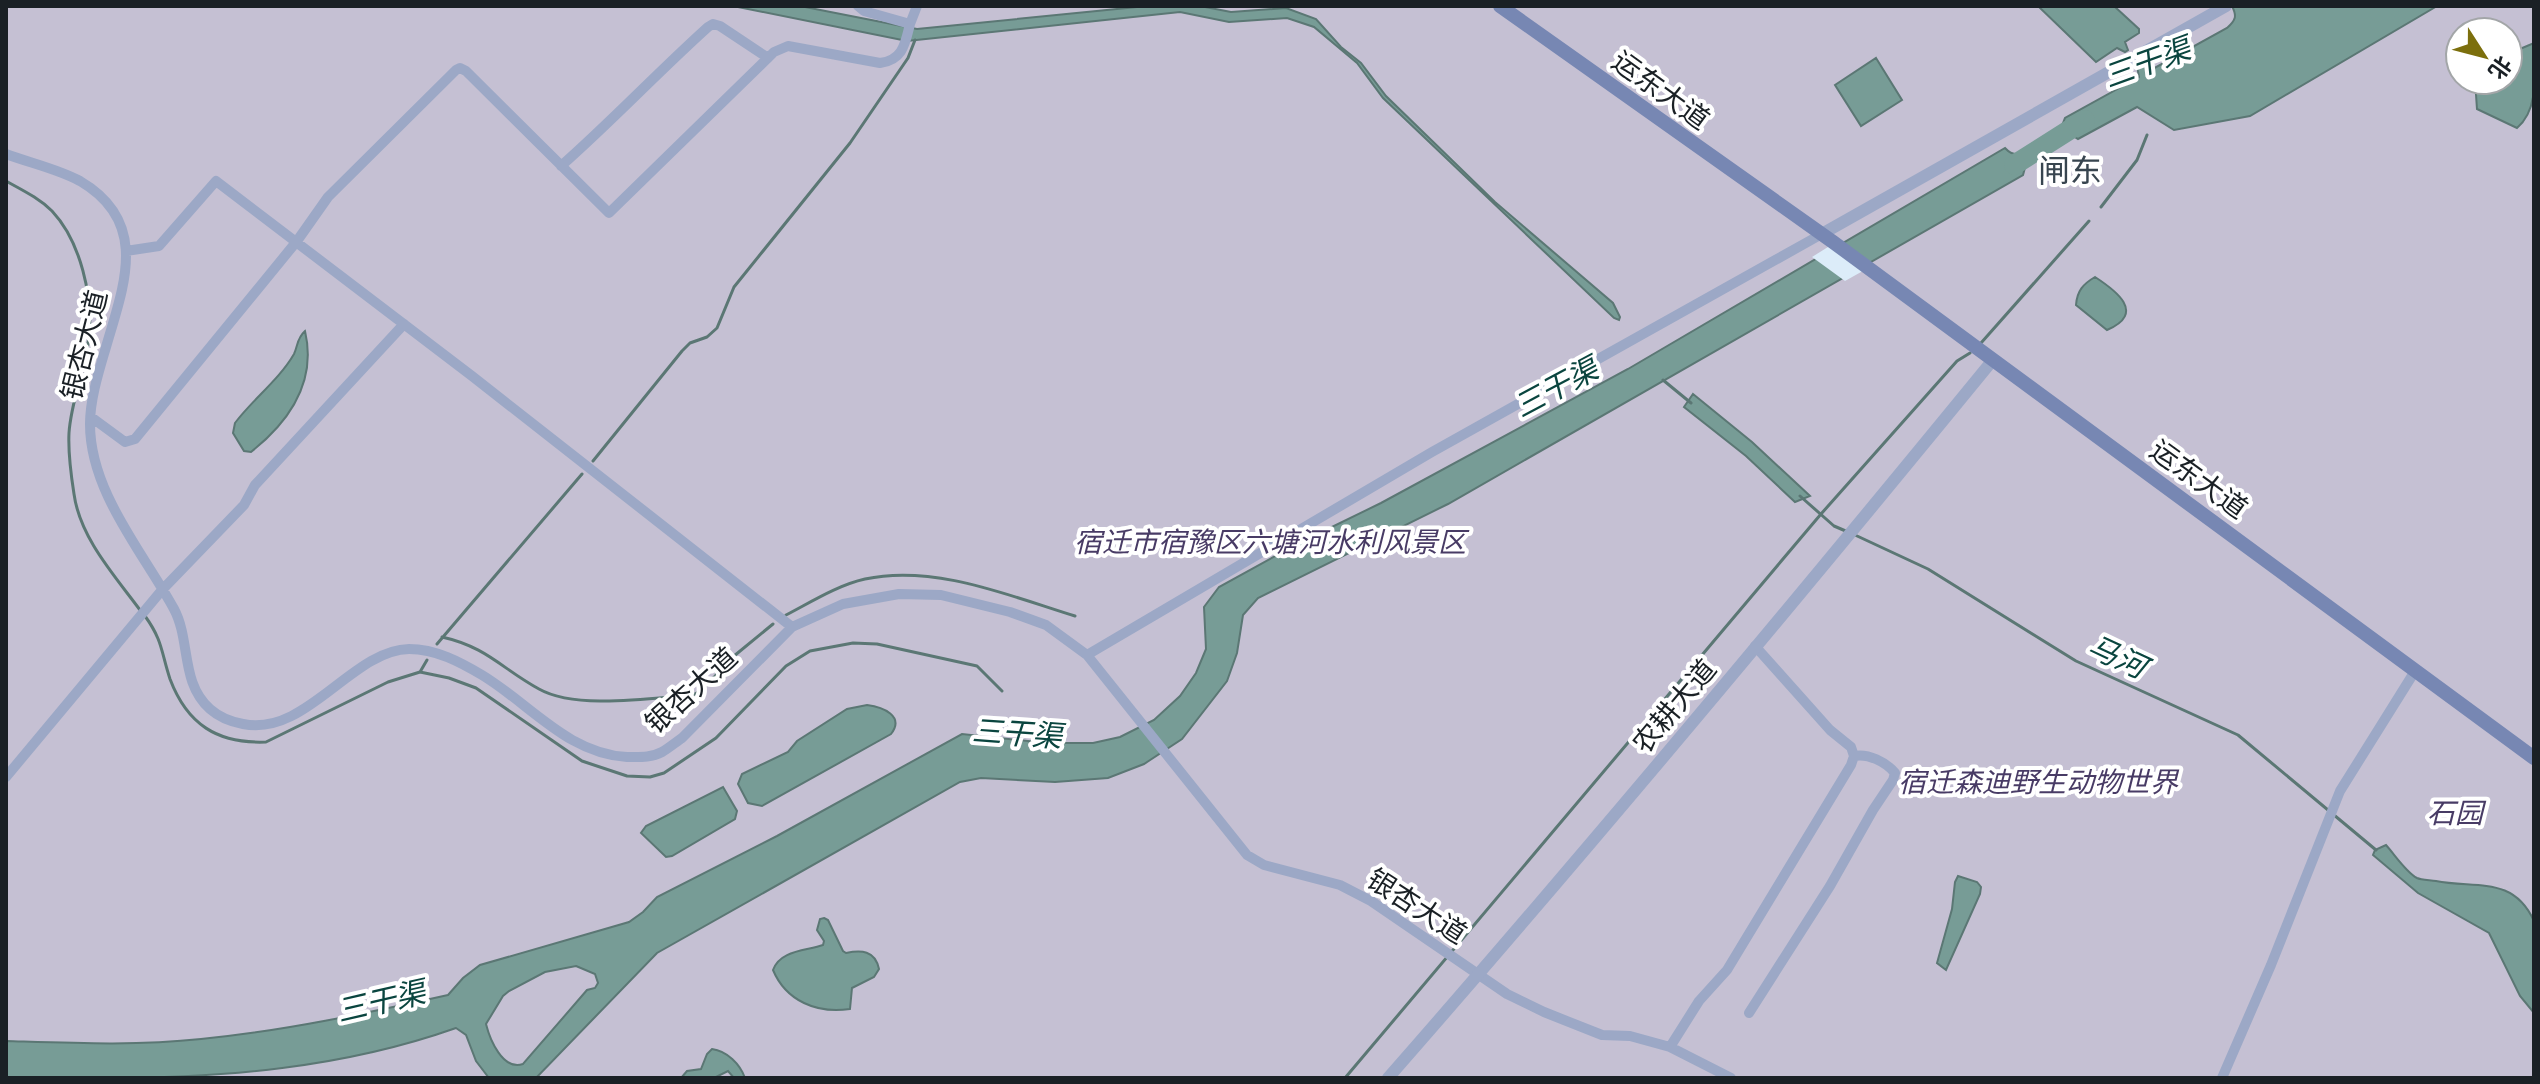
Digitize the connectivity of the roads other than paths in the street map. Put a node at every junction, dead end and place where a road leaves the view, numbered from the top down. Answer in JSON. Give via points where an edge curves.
{"nodes":[{"id":1,"x":858,"y":6,"type":"edge"},
{"id":2,"x":917,"y":6,"type":"edge"},
{"id":3,"x":1500,"y":6,"type":"edge"},
{"id":4,"x":1513,"y":6,"type":"edge"},
{"id":5,"x":2226,"y":6,"type":"edge"},
{"id":6,"x":910,"y":24,"type":"junction"},
{"id":7,"x":768,"y":58,"type":"junction"},
{"id":8,"x":6,"y":154,"type":"edge"},
{"id":9,"x":561,"y":166,"type":"junction"},
{"id":10,"x":1826,"y":236,"type":"junction"},
{"id":11,"x":297,"y":241,"type":"junction"},
{"id":12,"x":126,"y":251,"type":"junction"},
{"id":13,"x":404,"y":324,"type":"junction"},
{"id":14,"x":1992,"y":361,"type":"junction"},
{"id":15,"x":91,"y":417,"type":"junction"},
{"id":16,"x":160,"y":593,"type":"junction"},
{"id":17,"x":792,"y":627,"type":"junction"},
{"id":18,"x":1755,"y":646,"type":"junction"},
{"id":19,"x":1087,"y":655,"type":"junction"},
{"id":20,"x":2415,"y":671,"type":"junction"},
{"id":21,"x":1854,"y":756,"type":"junction"},
{"id":22,"x":2534,"y":758,"type":"edge"},
{"id":23,"x":6,"y":777,"type":"edge"},
{"id":24,"x":1478,"y":975,"type":"junction"},
{"id":25,"x":1749,"y":1013,"type":"dead end"},
{"id":26,"x":1670,"y":1047,"type":"junction"},
{"id":27,"x":1388,"y":1078,"type":"edge"},
{"id":28,"x":1731,"y":1078,"type":"edge"},
{"id":29,"x":2222,"y":1078,"type":"edge"}],
"edges":[{"from":1,"to":6,"type":"street"},
{"from":2,"to":6,"type":"street"},
{"from":3,"to":10,"type":"main road","name":"运东大道"},
{"from":4,"to":10,"type":"main road","name":"运东大道"},
{"from":5,"to":10,"type":"street"},
{"from":6,"to":7,"type":"street","via":[[903,49],[891,61],[788,46]]},
{"from":7,"to":9,"type":"street","via":[[713,24]]},
{"from":7,"to":9,"type":"street","via":[[609,213]]},
{"from":8,"to":12,"type":"street","name":"银杏大道","via":[[77,180],[97,193],[118,217]]},
{"from":9,"to":11,"type":"street","via":[[460,68],[328,197]]},
{"from":10,"to":14,"type":"main road","name":"运东大道"},
{"from":10,"to":19,"type":"street","via":[[1432,452]]},
{"from":11,"to":12,"type":"street","via":[[216,181],[159,246]]},
{"from":11,"to":13,"type":"street"},
{"from":11,"to":15,"type":"street","via":[[135,439],[125,442]]},
{"from":12,"to":15,"type":"street","name":"银杏大道","via":[[125,282]]},
{"from":13,"to":16,"type":"street"},
{"from":13,"to":17,"type":"street"},
{"from":14,"to":18,"type":"street","name":"农耕大道"},
{"from":14,"to":20,"type":"main road","name":"运东大道"},
{"from":15,"to":16,"type":"street","name":"银杏大道","via":[[94,459],[125,531]]},
{"from":16,"to":17,"type":"street","name":"银杏大道","via":[[176,612],[193,687],[210,709],[233,722],[256,727],[287,718],[376,659],[406,649],[430,651],[463,663],[498,685],[576,743],[602,754],[630,757],[664,752],[682,738]]},
{"from":16,"to":23,"type":"street"},
{"from":17,"to":19,"type":"street","name":"银杏大道","via":[[843,604],[874,597],[941,595],[1046,625]]},
{"from":18,"to":21,"type":"street"},
{"from":18,"to":24,"type":"street","name":"农耕大道"},
{"from":19,"to":24,"type":"street","name":"银杏大道","via":[[1247,855],[1340,885],[1371,901]]},
{"from":20,"to":22,"type":"main road","name":"运东大道"},
{"from":20,"to":29,"type":"street","via":[[2340,791]]},
{"from":21,"to":25,"type":"street","via":[[1889,766],[1893,780]]},
{"from":21,"to":26,"type":"street","via":[[1727,970],[1699,1001]]},
{"from":24,"to":26,"type":"street","name":"银杏大道","via":[[1544,1012],[1602,1035]]},
{"from":24,"to":27,"type":"street","name":"农耕大道"},
{"from":26,"to":28,"type":"street","name":"银杏大道"}]}
